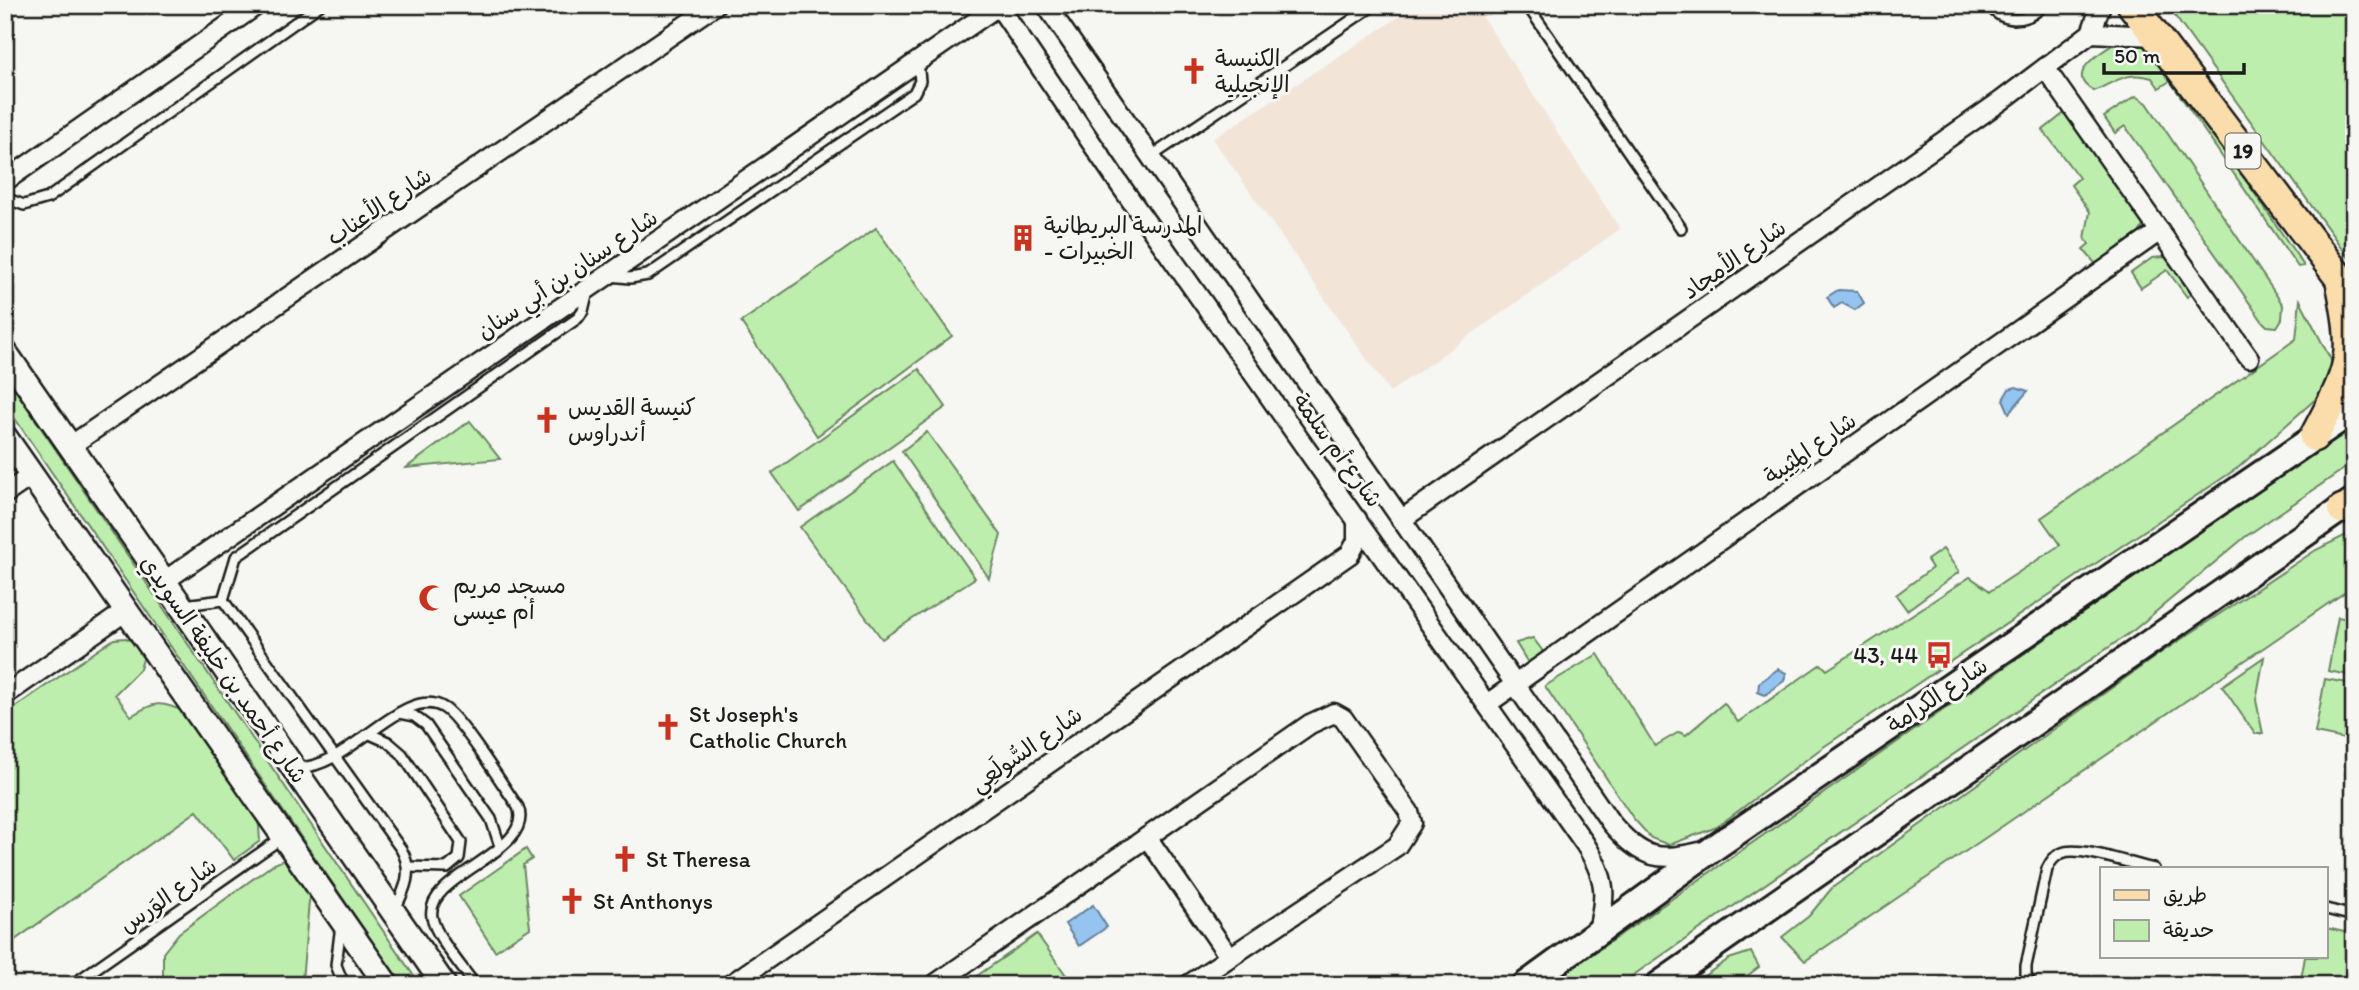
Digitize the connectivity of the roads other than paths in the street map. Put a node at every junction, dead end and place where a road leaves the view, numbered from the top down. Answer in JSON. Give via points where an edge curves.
{"nodes":[{"id":1,"x":257,"y":5,"type":"edge"},
{"id":2,"x":320,"y":5,"type":"edge"},
{"id":3,"x":715,"y":5,"type":"edge"},
{"id":4,"x":1046,"y":5,"type":"edge"},
{"id":5,"x":1374,"y":5,"type":"edge"},
{"id":6,"x":1527,"y":5,"type":"edge"},
{"id":7,"x":1989,"y":5,"type":"edge"},
{"id":8,"x":2043,"y":5,"type":"edge"},
{"id":9,"x":2101,"y":5,"type":"edge"},
{"id":10,"x":2132,"y":5,"type":"edge"},
{"id":11,"x":998,"y":6,"type":"edge"},
{"id":12,"x":2091,"y":33,"type":"junction"},
{"id":13,"x":2154,"y":36,"type":"junction"},
{"id":14,"x":918,"y":60,"type":"junction"},
{"id":15,"x":2045,"y":68,"type":"junction"},
{"id":16,"x":1152,"y":156,"type":"junction"},
{"id":17,"x":5,"y":181,"type":"edge"},
{"id":18,"x":5,"y":198,"type":"edge"},
{"id":19,"x":1681,"y":228,"type":"dead end"},
{"id":20,"x":2160,"y":231,"type":"junction"},
{"id":21,"x":610,"y":276,"type":"junction"},
{"id":22,"x":2347,"y":287,"type":"edge"},
{"id":23,"x":588,"y":289,"type":"junction"},
{"id":24,"x":5,"y":352,"type":"edge"},
{"id":25,"x":2249,"y":358,"type":"dead end"},
{"id":26,"x":2354,"y":410,"type":"edge"},
{"id":27,"x":5,"y":437,"type":"edge"},
{"id":28,"x":2314,"y":437,"type":"junction"},
{"id":29,"x":70,"y":446,"type":"junction"},
{"id":30,"x":31,"y":476,"type":"junction"},
{"id":31,"x":5,"y":494,"type":"edge"},
{"id":32,"x":2350,"y":505,"type":"edge"},
{"id":33,"x":1357,"y":519,"type":"junction"},
{"id":34,"x":1401,"y":520,"type":"junction"},
{"id":35,"x":222,"y":541,"type":"junction"},
{"id":36,"x":1350,"y":554,"type":"junction"},
{"id":37,"x":236,"y":556,"type":"junction"},
{"id":38,"x":1388,"y":563,"type":"junction"},
{"id":39,"x":163,"y":582,"type":"junction"},
{"id":40,"x":223,"y":600,"type":"junction"},
{"id":41,"x":180,"y":606,"type":"junction"},
{"id":42,"x":127,"y":611,"type":"junction"},
{"id":43,"x":1515,"y":684,"type":"junction"},
{"id":44,"x":5,"y":695,"type":"edge"},
{"id":45,"x":1487,"y":704,"type":"junction"},
{"id":46,"x":399,"y":713,"type":"junction"},
{"id":47,"x":370,"y":734,"type":"junction"},
{"id":48,"x":337,"y":756,"type":"junction"},
{"id":49,"x":292,"y":767,"type":"junction"},
{"id":50,"x":285,"y":835,"type":"junction"},
{"id":51,"x":1146,"y":837,"type":"junction"},
{"id":52,"x":500,"y":846,"type":"junction"},
{"id":53,"x":1711,"y":850,"type":"junction"},
{"id":54,"x":408,"y":867,"type":"junction"},
{"id":55,"x":2146,"y":867,"type":"edge"},
{"id":56,"x":2328,"y":910,"type":"edge"},
{"id":57,"x":393,"y":912,"type":"junction"},
{"id":58,"x":2354,"y":916,"type":"edge"},
{"id":59,"x":342,"y":920,"type":"junction"},
{"id":60,"x":1597,"y":934,"type":"junction"},
{"id":61,"x":1228,"y":956,"type":"junction"},
{"id":62,"x":72,"y":985,"type":"edge"},
{"id":63,"x":344,"y":985,"type":"edge"},
{"id":64,"x":387,"y":985,"type":"edge"},
{"id":65,"x":444,"y":985,"type":"edge"},
{"id":66,"x":475,"y":985,"type":"edge"},
{"id":67,"x":730,"y":985,"type":"edge"},
{"id":68,"x":934,"y":985,"type":"edge"},
{"id":69,"x":1188,"y":985,"type":"edge"},
{"id":70,"x":1525,"y":985,"type":"edge"},
{"id":71,"x":1658,"y":985,"type":"edge"},
{"id":72,"x":2032,"y":985,"type":"edge"}],
"edges":[{"from":1,"to":17,"type":"street"},
{"from":2,"to":18,"type":"lane","via":[[48,198],[24,205]]},
{"from":3,"to":29,"type":"street","name":"شارع الأعناب"},
{"from":4,"to":16,"type":"street","name":"شارع أم سلمة"},
{"from":5,"to":16,"type":"lane"},
{"from":6,"to":19,"type":"lane"},
{"from":7,"to":8,"type":"lane","via":[[2014,20],[2034,16]]},
{"from":9,"to":12,"type":"street"},
{"from":10,"to":13,"type":"main road","number":"19"},
{"from":11,"to":14,"type":"street","name":"شارع سنان بن أبي سنان"},
{"from":11,"to":33,"type":"street","name":"شارع أم سلمة"},
{"from":12,"to":13,"type":"street"},
{"from":12,"to":15,"type":"street","name":"شارع الأمجاد"},
{"from":13,"to":22,"type":"main road","number":"19"},
{"from":14,"to":21,"type":"street","name":"شارع سنان بن أبي سنان"},
{"from":14,"to":21,"type":"lane","via":[[920,81],[914,93],[648,275]]},
{"from":15,"to":20,"type":"street"},
{"from":15,"to":34,"type":"street","name":"شارع الأمجاد"},
{"from":16,"to":34,"type":"street","name":"شارع أم سلمة"},
{"from":20,"to":25,"type":"street"},
{"from":20,"to":43,"type":"street","name":"شارع المِثِيبة"},
{"from":21,"to":23,"type":"street","name":"شارع سنان بن أبي سنان"},
{"from":22,"to":28,"type":"main road","via":[[2348,365]]},
{"from":23,"to":35,"type":"street","name":"شارع سنان بن أبي سنان"},
{"from":23,"to":37,"type":"lane","via":[[578,318]]},
{"from":24,"to":29,"type":"street","name":"شارع أحمد بن خليفة السويدي"},
{"from":26,"to":28,"type":"main road","name":"شارع الكرامة"},
{"from":27,"to":30,"type":"street","name":"شارع أحمد بن خليفة السويدي"},
{"from":28,"to":53,"type":"main road","name":"شارع الكرامة"},
{"from":29,"to":39,"type":"street","name":"شارع أحمد بن خليفة السويدي"},
{"from":30,"to":31,"type":"street"},
{"from":30,"to":42,"type":"street","name":"شارع أحمد بن خليفة السويدي"},
{"from":32,"to":71,"type":"main road"},
{"from":33,"to":36,"type":"street","via":[[1357,541]]},
{"from":33,"to":38,"type":"street","name":"شارع أم سلمة"},
{"from":34,"to":43,"type":"street","name":"شارع أم سلمة"},
{"from":35,"to":37,"type":"lane"},
{"from":35,"to":39,"type":"street","name":"شارع سنان بن أبي سنان"},
{"from":36,"to":38,"type":"street"},
{"from":36,"to":67,"type":"street","name":"شارع السُّولَعِي"},
{"from":37,"to":40,"type":"lane"},
{"from":38,"to":45,"type":"street","name":"شارع أم سلمة"},
{"from":39,"to":41,"type":"street","name":"شارع أحمد بن خليفة السويدي"},
{"from":40,"to":41,"type":"lane"},
{"from":40,"to":48,"type":"lane"},
{"from":41,"to":49,"type":"street","name":"شارع أحمد بن خليفة السويدي"},
{"from":42,"to":44,"type":"street"},
{"from":42,"to":50,"type":"street","name":"شارع أحمد بن خليفة السويدي"},
{"from":43,"to":45,"type":"street","name":"شارع المِثِيبة"},
{"from":43,"to":53,"type":"street","name":"شارع أم سلمة","via":[[1627,841],[1645,855],[1669,859]]},
{"from":45,"to":60,"type":"street","name":"شارع أم سلمة","via":[[1596,862],[1604,880]]},
{"from":46,"to":47,"type":"lane"},
{"from":46,"to":52,"type":"lane","via":[[426,725],[491,819]]},
{"from":46,"to":52,"type":"lane","via":[[425,702],[450,713],[520,812],[518,829]]},
{"from":47,"to":48,"type":"lane"},
{"from":47,"to":54,"type":"lane","via":[[402,754],[461,842],[459,858],[447,868]]},
{"from":48,"to":49,"type":"lane","via":[[321,765]]},
{"from":48,"to":54,"type":"lane","via":[[401,849]]},
{"from":49,"to":57,"type":"street","name":"شارع أحمد بن خليفة السويدي"},
{"from":50,"to":59,"type":"street","name":"شارع أحمد بن خليفة السويدي"},
{"from":50,"to":62,"type":"lane","name":"شارع الوَرس"},
{"from":51,"to":61,"type":"street"},
{"from":51,"to":61,"type":"street","via":[[1310,724],[1334,713],[1343,718],[1409,812],[1412,823],[1397,846]]},
{"from":51,"to":68,"type":"street"},
{"from":52,"to":66,"type":"lane","via":[[441,891],[431,909],[436,927]]},
{"from":53,"to":60,"type":"main road","name":"شارع الكرامة"},
{"from":54,"to":57,"type":"lane","via":[[406,886]]},
{"from":55,"to":72,"type":"lane","via":[[2078,851],[2056,856],[2047,869],[2026,966]]},
{"from":56,"to":58,"type":"lane"},
{"from":57,"to":65,"type":"street","name":"شارع أحمد بن خليفة السويدي"},
{"from":59,"to":63,"type":"lane","via":[[336,965]]},
{"from":59,"to":64,"type":"street","name":"شارع أحمد بن خليفة السويدي"},
{"from":60,"to":70,"type":"main road","name":"شارع الكرامة"},
{"from":61,"to":69,"type":"street"}]}
